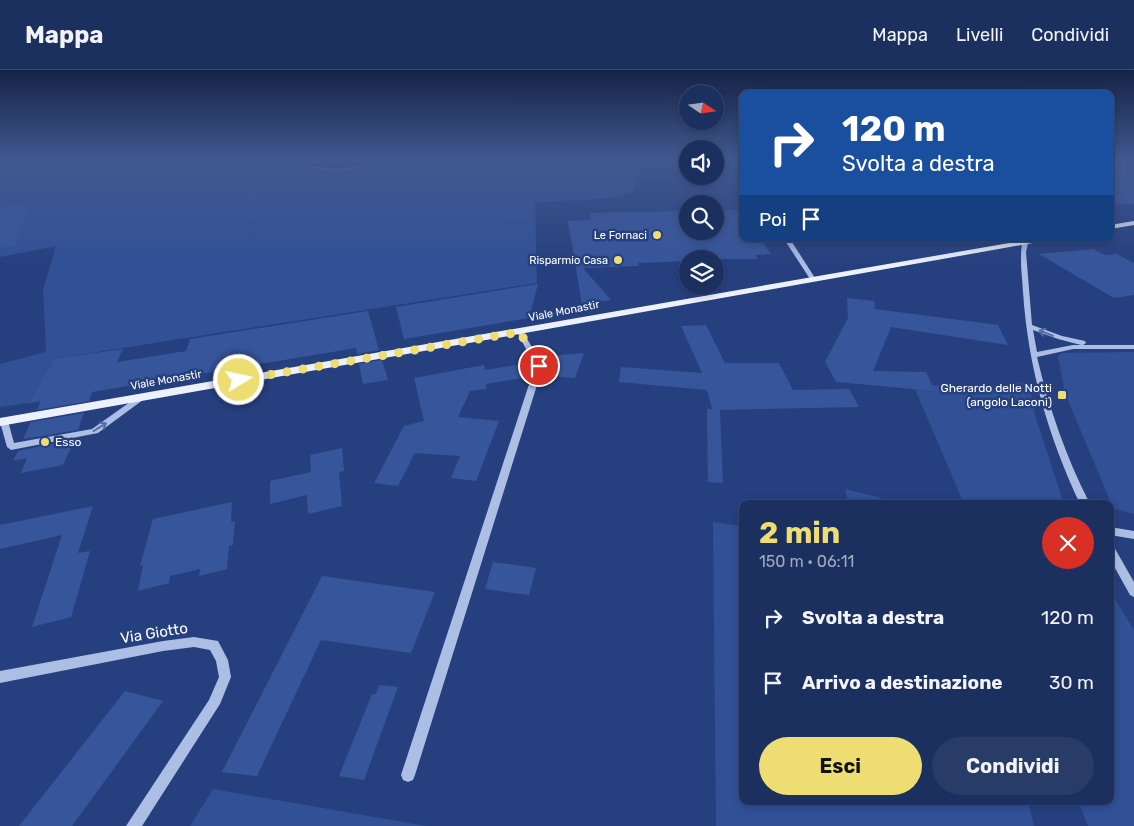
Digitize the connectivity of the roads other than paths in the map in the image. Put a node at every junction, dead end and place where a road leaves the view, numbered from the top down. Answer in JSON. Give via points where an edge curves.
{"nodes":[{"id":1,"x":1134,"y":223,"type":"edge"},
{"id":2,"x":1114,"y":226,"type":"edge"},
{"id":3,"x":789,"y":242,"type":"edge"},
{"id":4,"x":1015,"y":242,"type":"edge"},
{"id":5,"x":1026,"y":242,"type":"edge"},
{"id":6,"x":812,"y":278,"type":"junction"},
{"id":7,"x":1030,"y":326,"type":"junction"},
{"id":8,"x":520,"y":332,"type":"junction"},
{"id":9,"x":1097,"y":346,"type":"junction"},
{"id":10,"x":1134,"y":347,"type":"edge"},
{"id":11,"x":1035,"y":355,"type":"junction"},
{"id":12,"x":143,"y":397,"type":"junction"},
{"id":13,"x":2,"y":422,"type":"edge"},
{"id":14,"x":1083,"y":500,"type":"edge"},
{"id":15,"x":1114,"y":532,"type":"edge"},
{"id":16,"x":1134,"y":534,"type":"edge"},
{"id":17,"x":1114,"y":557,"type":"edge"},
{"id":18,"x":1134,"y":592,"type":"edge"},
{"id":19,"x":0,"y":677,"type":"edge"},
{"id":20,"x":408,"y":775,"type":"dead end"},
{"id":21,"x":133,"y":826,"type":"edge"}],
"edges":[{"from":1,"to":2,"type":"main road"},
{"from":3,"to":6,"type":"street"},
{"from":4,"to":6,"type":"main road","name":"Viale Monastir"},
{"from":5,"to":7,"type":"street","via":[[1023,252]]},
{"from":6,"to":8,"type":"main road","name":"Viale Monastir"},
{"from":9,"to":7,"type":"street","one_way":true,"via":[[1060,338]]},
{"from":7,"to":11,"type":"street"},
{"from":8,"to":12,"type":"main road","name":"Viale Monastir"},
{"from":8,"to":20,"type":"street","via":[[539,366]]},
{"from":9,"to":10,"type":"street"},
{"from":9,"to":11,"type":"street","via":[[1058,349]]},
{"from":11,"to":14,"type":"street","via":[[1050,417]]},
{"from":12,"to":13,"type":"main road","name":"Viale Monastir"},
{"from":13,"to":12,"type":"street","one_way":true,"via":[[11,447],[95,431]]},
{"from":15,"to":16,"type":"street"},
{"from":17,"to":18,"type":"street"},
{"from":19,"to":21,"type":"street","name":"Via Giotto","via":[[163,646],[194,642],[214,645],[222,660],[225,677],[214,704]]}]}
